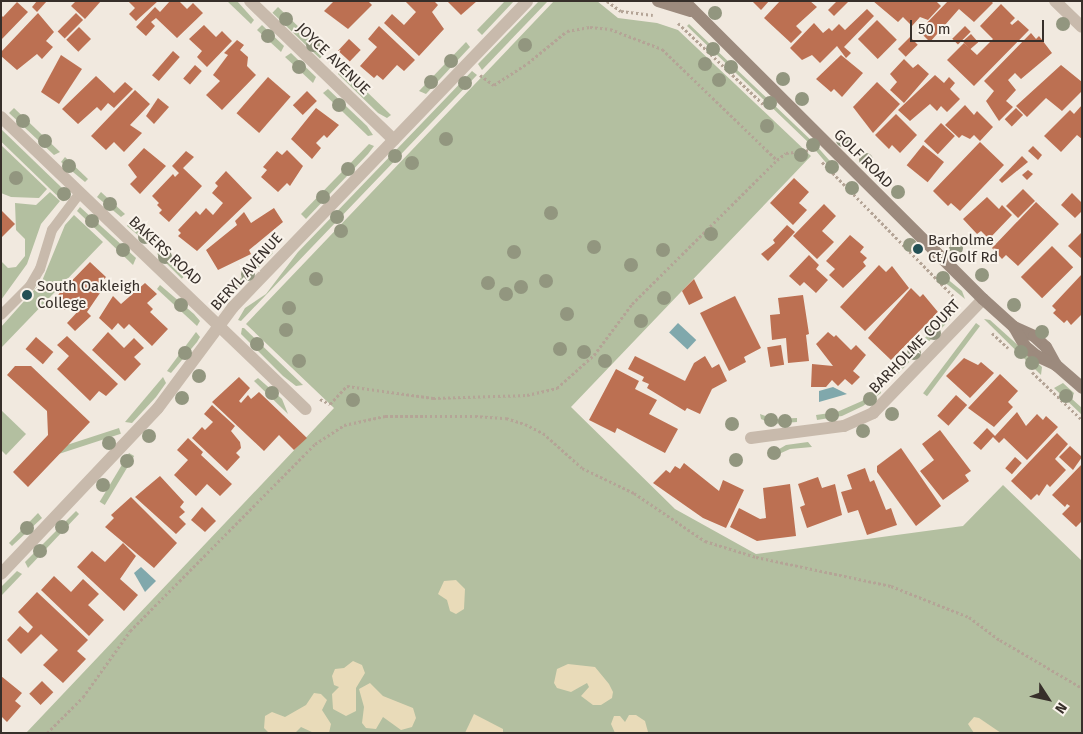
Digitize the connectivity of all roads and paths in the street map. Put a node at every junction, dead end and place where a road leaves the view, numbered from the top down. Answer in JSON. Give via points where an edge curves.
{"nodes":[{"id":1,"x":250,"y":1,"type":"edge"},
{"id":2,"x":527,"y":1,"type":"edge"},
{"id":3,"x":607,"y":1,"type":"edge"},
{"id":4,"x":658,"y":1,"type":"edge"},
{"id":5,"x":1055,"y":1,"type":"edge"},
{"id":6,"x":687,"y":6,"type":"edge"},
{"id":7,"x":657,"y":16,"type":"dead end"},
{"id":8,"x":673,"y":20,"type":"dead end"},
{"id":9,"x":1082,"y":27,"type":"edge"},
{"id":10,"x":480,"y":75,"type":"dead end"},
{"id":11,"x":769,"y":109,"type":"dead end"},
{"id":12,"x":1,"y":117,"type":"edge"},
{"id":13,"x":394,"y":140,"type":"junction"},
{"id":14,"x":805,"y":144,"type":"dead end"},
{"id":15,"x":812,"y":150,"type":"junction"},
{"id":16,"x":777,"y":160,"type":"junction"},
{"id":17,"x":80,"y":193,"type":"junction"},
{"id":18,"x":954,"y":297,"type":"dead end"},
{"id":19,"x":983,"y":299,"type":"junction"},
{"id":20,"x":1,"y":315,"type":"edge"},
{"id":21,"x":220,"y":326,"type":"junction"},
{"id":22,"x":992,"y":333,"type":"dead end"},
{"id":23,"x":1013,"y":353,"type":"dead end"},
{"id":24,"x":1027,"y":367,"type":"dead end"},
{"id":25,"x":1082,"y":388,"type":"edge"},
{"id":26,"x":320,"y":399,"type":"dead end"},
{"id":27,"x":305,"y":409,"type":"dead end"},
{"id":28,"x":1082,"y":420,"type":"edge"},
{"id":29,"x":751,"y":438,"type":"dead end"},
{"id":30,"x":1,"y":574,"type":"edge"},
{"id":31,"x":1082,"y":688,"type":"edge"},
{"id":32,"x":47,"y":733,"type":"edge"}],
"edges":[{"from":1,"to":13,"type":"street","name":"JOYCE AVENUE"},
{"from":2,"to":13,"type":"street","name":"BERYL AVENUE"},
{"from":3,"to":7,"type":"path","via":[[621,11]]},
{"from":4,"to":6,"type":"street","name":"GOLF ROAD"},
{"from":5,"to":9,"type":"street"},
{"from":6,"to":19,"type":"street","name":"GOLF ROAD"},
{"from":8,"to":11,"type":"path"},
{"from":10,"to":16,"type":"path","via":[[494,85],[528,63],[567,31],[590,27],[610,29],[662,49]]},
{"from":12,"to":17,"type":"street","name":"BAKERS ROAD"},
{"from":13,"to":21,"type":"street","name":"BERYL AVENUE","via":[[233,307]]},
{"from":14,"to":15,"type":"path"},
{"from":15,"to":16,"type":"path","via":[[786,153]]},
{"from":15,"to":18,"type":"path","via":[[841,184]]},
{"from":16,"to":26,"type":"path","via":[[632,304],[594,355],[557,388],[527,395],[433,398],[347,386],[330,404]]},
{"from":17,"to":20,"type":"lane","via":[[58,219],[40,269],[30,286]]},
{"from":17,"to":21,"type":"street","name":"BAKERS ROAD"},
{"from":19,"to":25,"type":"street","name":"GOLF ROAD","via":[[1014,327],[1037,356],[1056,365]]},
{"from":19,"to":29,"type":"street","name":"BARHOLME COURT","via":[[873,413],[844,426]]},
{"from":21,"to":27,"type":"street","name":"BAKERS ROAD"},
{"from":21,"to":30,"type":"street","name":"BERYL AVENUE","via":[[148,420]]},
{"from":22,"to":23,"type":"path"},
{"from":24,"to":28,"type":"path"},
{"from":31,"to":32,"type":"path","via":[[1000,640],[969,616],[891,586],[756,558],[705,541],[634,493],[582,468],[542,433],[525,424],[506,418],[476,416],[385,416],[344,424],[315,444],[130,631],[84,697]]}]}
